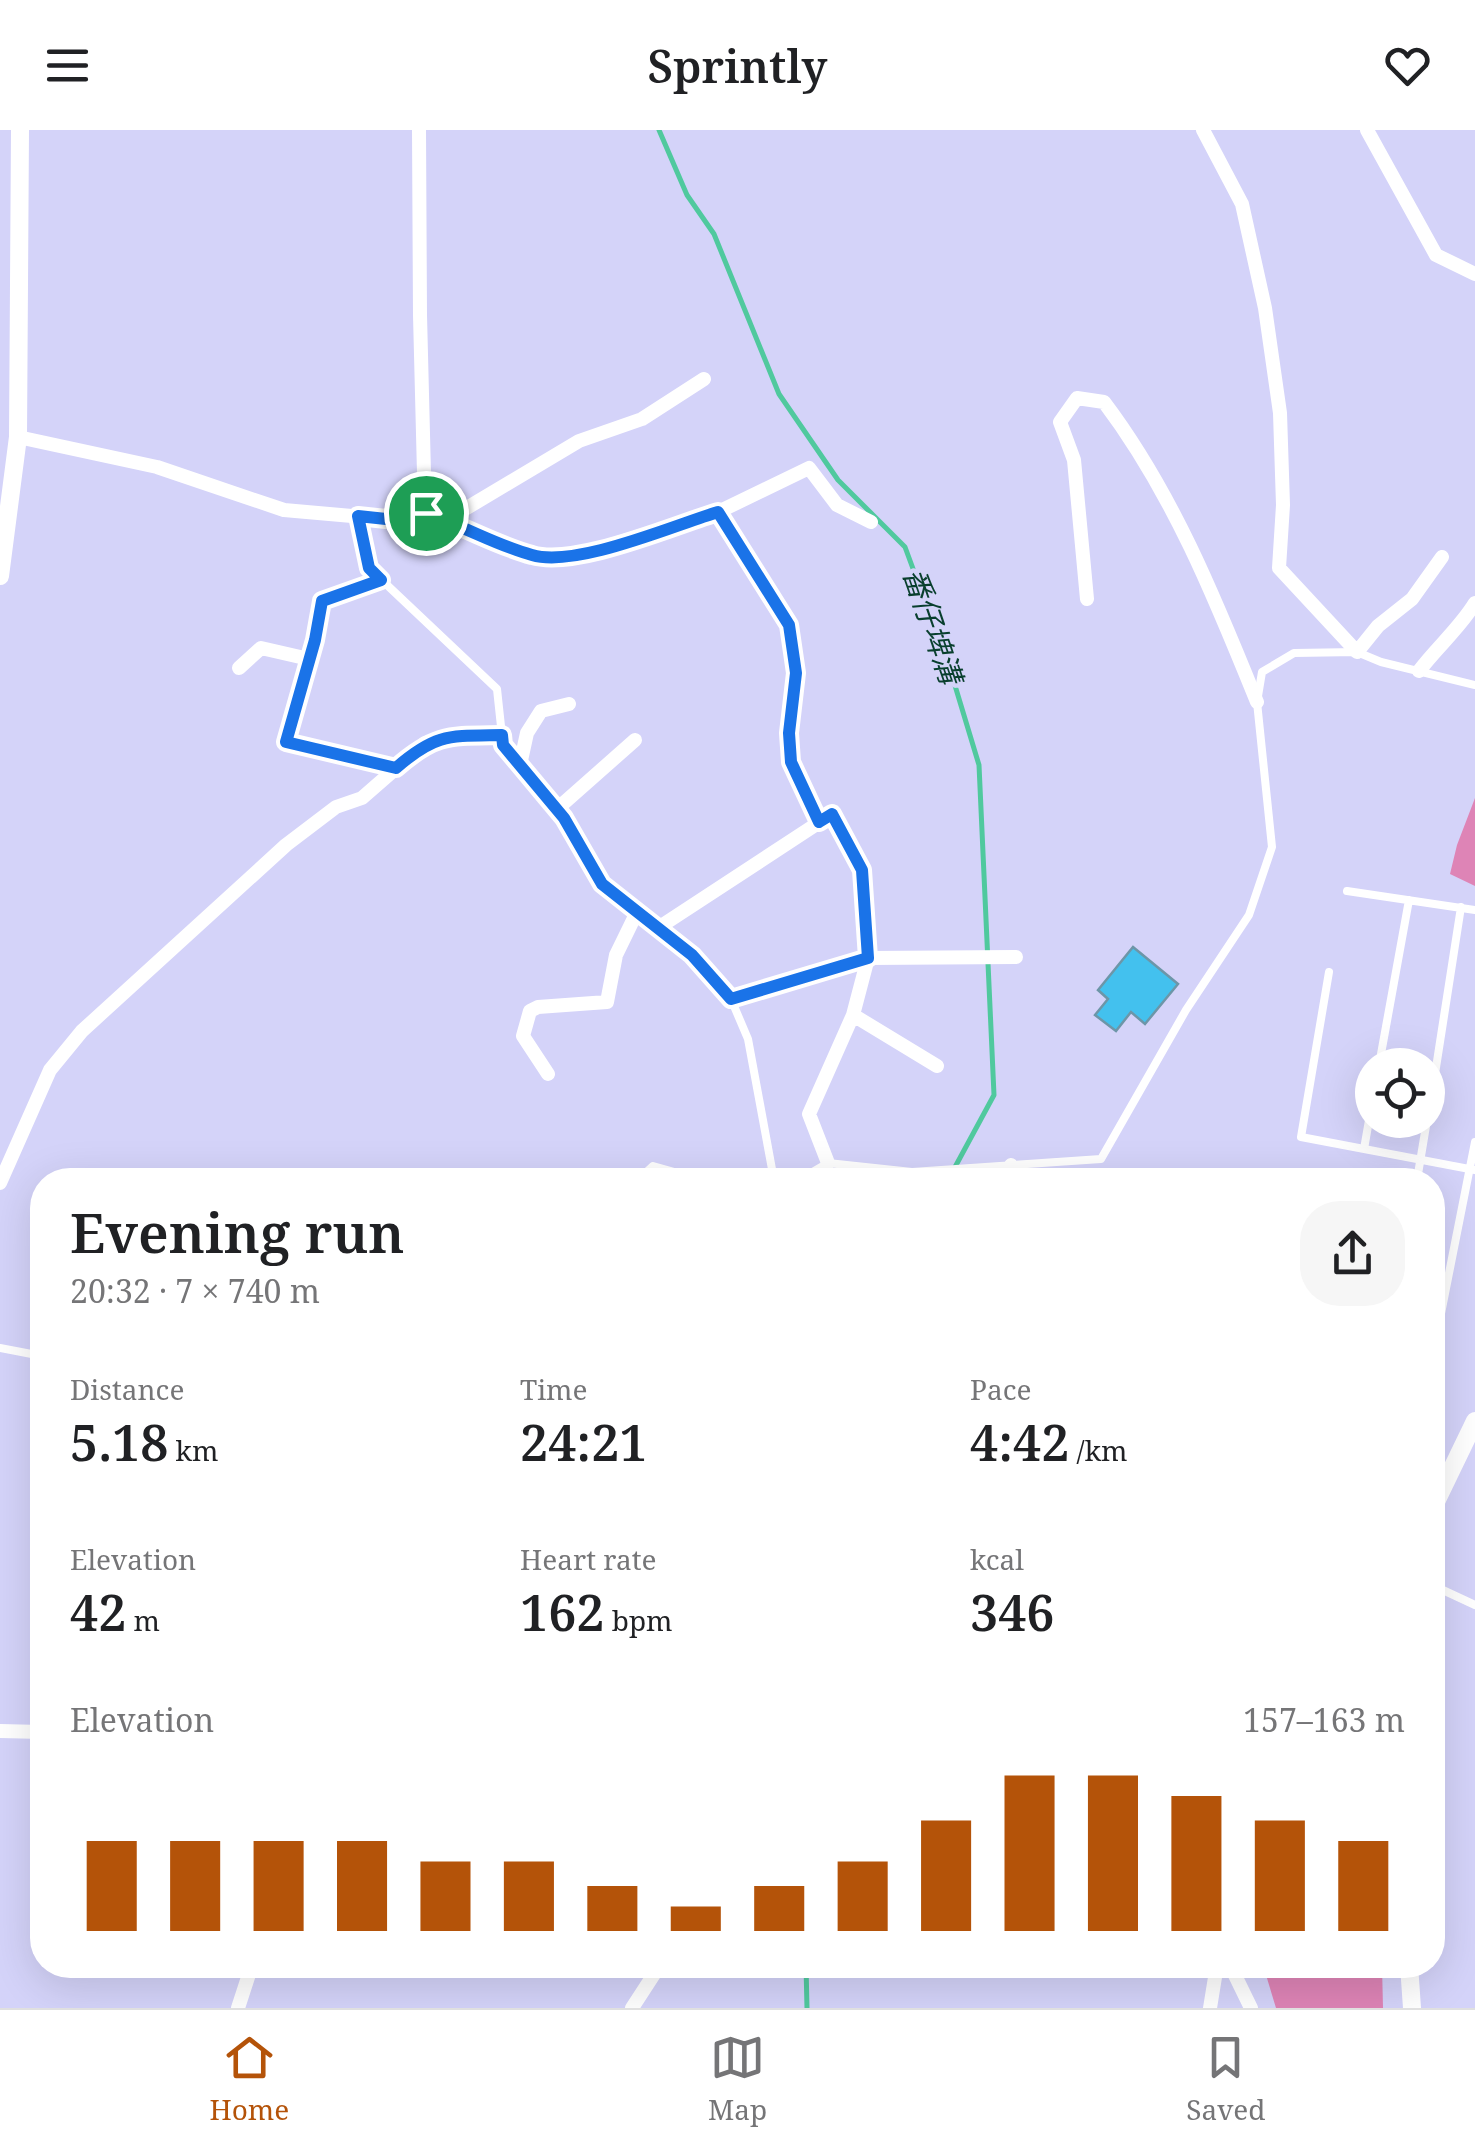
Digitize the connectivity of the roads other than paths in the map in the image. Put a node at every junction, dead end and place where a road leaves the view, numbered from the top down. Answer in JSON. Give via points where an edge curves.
{"nodes":[{"id":1,"x":20,"y":130,"type":"edge"},
{"id":2,"x":419,"y":130,"type":"edge"},
{"id":3,"x":1203,"y":130,"type":"edge"},
{"id":4,"x":1366,"y":130,"type":"edge"},
{"id":5,"x":1475,"y":274,"type":"edge"},
{"id":6,"x":704,"y":379,"type":"dead end"},
{"id":7,"x":9,"y":397,"type":"edge"},
{"id":8,"x":18,"y":437,"type":"junction"},
{"id":9,"x":718,"y":512,"type":"junction"},
{"id":10,"x":426,"y":513,"type":"junction"},
{"id":11,"x":358,"y":516,"type":"junction"},
{"id":12,"x":871,"y":522,"type":"dead end"},
{"id":13,"x":1442,"y":557,"type":"dead end"},
{"id":14,"x":0,"y":576,"type":"edge"},
{"id":15,"x":381,"y":580,"type":"junction"},
{"id":16,"x":1087,"y":598,"type":"dead end"},
{"id":17,"x":1475,"y":603,"type":"edge"},
{"id":18,"x":1357,"y":652,"type":"junction"},
{"id":19,"x":309,"y":660,"type":"junction"},
{"id":20,"x":239,"y":668,"type":"dead end"},
{"id":21,"x":1418,"y":672,"type":"junction"},
{"id":22,"x":1475,"y":685,"type":"edge"},
{"id":23,"x":1257,"y":702,"type":"junction"},
{"id":24,"x":570,"y":704,"type":"dead end"},
{"id":25,"x":502,"y":735,"type":"junction"},
{"id":26,"x":635,"y":740,"type":"dead end"},
{"id":27,"x":520,"y":765,"type":"junction"},
{"id":28,"x":396,"y":768,"type":"junction"},
{"id":29,"x":556,"y":809,"type":"junction"},
{"id":30,"x":819,"y":822,"type":"junction"},
{"id":31,"x":1346,"y":891,"type":"dead end"},
{"id":32,"x":1408,"y":900,"type":"junction"},
{"id":33,"x":1462,"y":907,"type":"junction"},
{"id":34,"x":1475,"y":910,"type":"edge"},
{"id":35,"x":638,"y":912,"type":"junction"},
{"id":36,"x":658,"y":928,"type":"junction"},
{"id":37,"x":1016,"y":957,"type":"dead end"},
{"id":38,"x":868,"y":958,"type":"junction"},
{"id":39,"x":1329,"y":972,"type":"dead end"},
{"id":40,"x":731,"y":999,"type":"junction"},
{"id":41,"x":853,"y":1015,"type":"junction"},
{"id":42,"x":1382,"y":1048,"type":"edge"},
{"id":43,"x":1439,"y":1048,"type":"edge"},
{"id":44,"x":937,"y":1066,"type":"dead end"},
{"id":45,"x":548,"y":1074,"type":"dead end"},
{"id":46,"x":1366,"y":1138,"type":"edge"},
{"id":47,"x":1424,"y":1138,"type":"edge"},
{"id":48,"x":1475,"y":1142,"type":"edge"},
{"id":49,"x":1364,"y":1150,"type":"junction"},
{"id":50,"x":1421,"y":1160,"type":"junction"},
{"id":51,"x":828,"y":1163,"type":"junction"},
{"id":52,"x":772,"y":1168,"type":"edge"},
{"id":53,"x":820,"y":1168,"type":"edge"},
{"id":54,"x":875,"y":1168,"type":"edge"},
{"id":55,"x":1044,"y":1168,"type":"edge"},
{"id":56,"x":1419,"y":1168,"type":"edge"},
{"id":57,"x":1472,"y":1170,"type":"edge"},
{"id":58,"x":0,"y":1183,"type":"edge"},
{"id":59,"x":1445,"y":1298,"type":"edge"},
{"id":60,"x":0,"y":1348,"type":"edge"},
{"id":61,"x":30,"y":1354,"type":"edge"},
{"id":62,"x":1475,"y":1421,"type":"edge"},
{"id":63,"x":1445,"y":1483,"type":"edge"},
{"id":64,"x":1445,"y":1591,"type":"edge"},
{"id":65,"x":1475,"y":1605,"type":"edge"},
{"id":66,"x":0,"y":1731,"type":"edge"},
{"id":67,"x":30,"y":1732,"type":"edge"},
{"id":68,"x":248,"y":1978,"type":"edge"},
{"id":69,"x":652,"y":1978,"type":"edge"},
{"id":70,"x":1215,"y":1978,"type":"edge"},
{"id":71,"x":1236,"y":1978,"type":"edge"},
{"id":72,"x":1409,"y":1978,"type":"edge"},
{"id":73,"x":238,"y":2008,"type":"edge"},
{"id":74,"x":632,"y":2008,"type":"edge"},
{"id":75,"x":1210,"y":2008,"type":"edge"},
{"id":76,"x":1251,"y":2008,"type":"edge"},
{"id":77,"x":1412,"y":2008,"type":"edge"}],
"edges":[{"from":1,"to":7,"type":"street"},
{"from":2,"to":10,"type":"street"},
{"from":3,"to":18,"type":"street","via":[[1242,204],[1265,308],[1280,413],[1279,568]]},
{"from":4,"to":5,"type":"street","via":[[1436,254]]},
{"from":6,"to":10,"type":"street","via":[[642,419],[579,441],[466,509]]},
{"from":7,"to":8,"type":"street"},
{"from":8,"to":11,"type":"street","via":[[157,467],[284,510]]},
{"from":8,"to":14,"type":"street"},
{"from":9,"to":10,"type":"street","via":[[569,558],[535,556]]},
{"from":9,"to":12,"type":"street","via":[[810,468],[838,505]]},
{"from":9,"to":30,"type":"street","via":[[789,625],[796,673],[791,762]]},
{"from":10,"to":11,"type":"street"},
{"from":11,"to":15,"type":"lane","via":[[369,568]]},
{"from":13,"to":18,"type":"street","via":[[1412,599]]},
{"from":15,"to":19,"type":"street","via":[[322,601]]},
{"from":15,"to":25,"type":"lane","via":[[497,689]]},
{"from":16,"to":23,"type":"street","via":[[1074,460],[1060,422],[1076,398],[1104,402],[1128,435],[1205,574]]},
{"from":17,"to":21,"type":"street"},
{"from":18,"to":21,"type":"lane"},
{"from":18,"to":23,"type":"lane","via":[[1294,653],[1262,672]]},
{"from":19,"to":20,"type":"street","via":[[261,648]]},
{"from":19,"to":28,"type":"street","via":[[286,742]]},
{"from":21,"to":22,"type":"lane"},
{"from":23,"to":55,"type":"lane","via":[[1272,848],[1249,915],[1102,1159]]},
{"from":24,"to":27,"type":"street","via":[[541,711],[527,733]]},
{"from":25,"to":27,"type":"lane"},
{"from":25,"to":28,"type":"street","via":[[425,743]]},
{"from":26,"to":29,"type":"street"},
{"from":27,"to":29,"type":"lane"},
{"from":28,"to":58,"type":"street","via":[[362,798],[336,807],[286,845],[82,1032],[50,1070]]},
{"from":29,"to":35,"type":"lane","via":[[602,884]]},
{"from":30,"to":36,"type":"street"},
{"from":30,"to":38,"type":"street","via":[[832,814],[862,870]]},
{"from":31,"to":32,"type":"lane"},
{"from":32,"to":33,"type":"lane"},
{"from":32,"to":42,"type":"lane"},
{"from":33,"to":34,"type":"lane"},
{"from":33,"to":43,"type":"lane"},
{"from":35,"to":36,"type":"lane"},
{"from":35,"to":45,"type":"street","via":[[616,955],[606,1002],[530,1012],[524,1036]]},
{"from":36,"to":40,"type":"lane"},
{"from":37,"to":38,"type":"street"},
{"from":38,"to":40,"type":"street"},
{"from":38,"to":41,"type":"street"},
{"from":39,"to":49,"type":"lane","via":[[1301,1137]]},
{"from":40,"to":52,"type":"lane","via":[[748,1039]]},
{"from":41,"to":44,"type":"street"},
{"from":41,"to":51,"type":"street","via":[[809,1114]]},
{"from":46,"to":49,"type":"lane"},
{"from":47,"to":50,"type":"lane"},
{"from":48,"to":57,"type":"lane"},
{"from":49,"to":50,"type":"lane"},
{"from":50,"to":56,"type":"lane"},
{"from":50,"to":57,"type":"lane"},
{"from":51,"to":53,"type":"lane"},
{"from":51,"to":54,"type":"lane"},
{"from":57,"to":59,"type":"lane"},
{"from":60,"to":61,"type":"lane"},
{"from":62,"to":63,"type":"street"},
{"from":64,"to":65,"type":"lane"},
{"from":66,"to":67,"type":"street"},
{"from":68,"to":73,"type":"street"},
{"from":69,"to":74,"type":"street"},
{"from":70,"to":75,"type":"street"},
{"from":71,"to":76,"type":"street"},
{"from":72,"to":77,"type":"street"}]}
